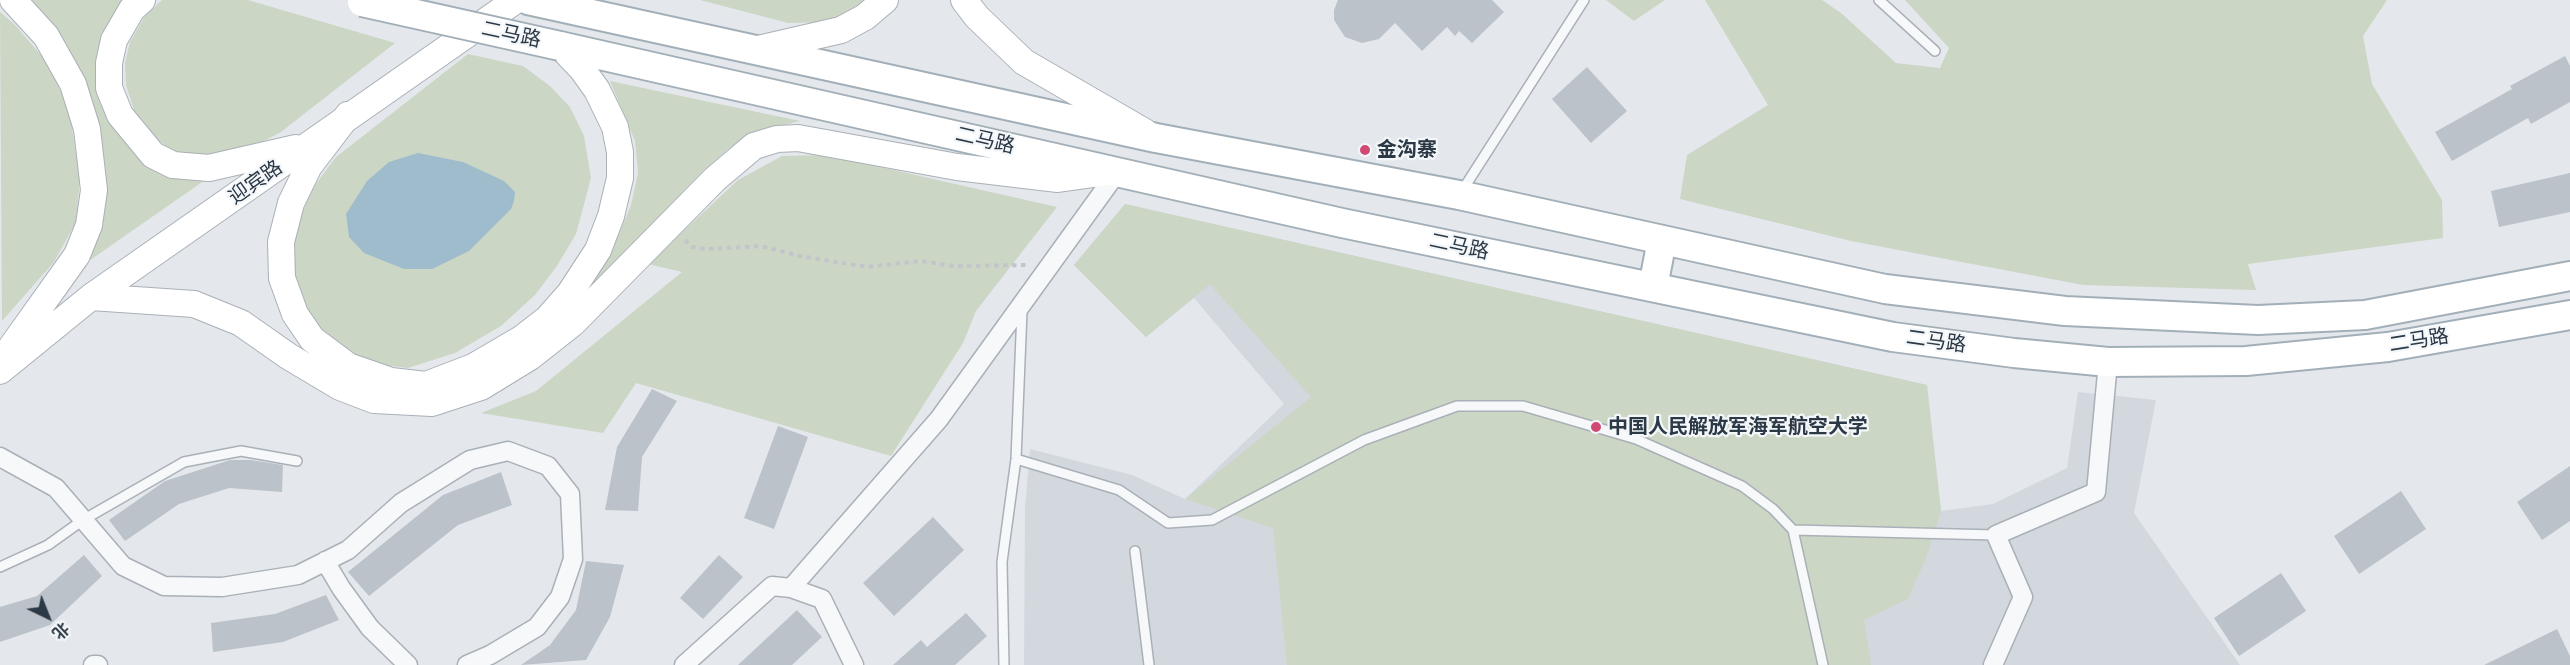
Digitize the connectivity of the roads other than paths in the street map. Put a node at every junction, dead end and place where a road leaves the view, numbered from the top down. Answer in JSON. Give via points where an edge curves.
{"nodes":[{"id":1,"x":13,"y":0,"type":"edge"},
{"id":2,"x":142,"y":0,"type":"edge"},
{"id":3,"x":516,"y":0,"type":"edge"},
{"id":4,"x":528,"y":0,"type":"edge"},
{"id":5,"x":885,"y":0,"type":"edge"},
{"id":6,"x":964,"y":0,"type":"edge"},
{"id":7,"x":1584,"y":0,"type":"edge"},
{"id":8,"x":1879,"y":0,"type":"edge"},
{"id":9,"x":357,"y":1,"type":"edge"},
{"id":10,"x":560,"y":46,"type":"junction"},
{"id":11,"x":752,"y":50,"type":"junction"},
{"id":12,"x":1935,"y":51,"type":"dead end"},
{"id":13,"x":348,"y":115,"type":"junction"},
{"id":14,"x":1156,"y":138,"type":"junction"},
{"id":15,"x":311,"y":145,"type":"junction"},
{"id":16,"x":1118,"y":171,"type":"junction"},
{"id":17,"x":1459,"y":195,"type":"junction"},
{"id":18,"x":1662,"y":240,"type":"junction"},
{"id":19,"x":2570,"y":276,"type":"edge"},
{"id":20,"x":1653,"y":287,"type":"junction"},
{"id":21,"x":91,"y":297,"type":"junction"},
{"id":22,"x":1022,"y":305,"type":"junction"},
{"id":23,"x":2570,"y":315,"type":"edge"},
{"id":24,"x":0,"y":362,"type":"edge"},
{"id":25,"x":2108,"y":362,"type":"junction"},
{"id":26,"x":0,"y":371,"type":"edge"},
{"id":27,"x":0,"y":458,"type":"edge"},
{"id":28,"x":1016,"y":459,"type":"junction"},
{"id":29,"x":297,"y":461,"type":"dead end"},
{"id":30,"x":83,"y":520,"type":"junction"},
{"id":31,"x":1793,"y":530,"type":"junction"},
{"id":32,"x":1996,"y":535,"type":"junction"},
{"id":33,"x":1135,"y":551,"type":"dead end"},
{"id":34,"x":325,"y":561,"type":"junction"},
{"id":35,"x":0,"y":567,"type":"edge"},
{"id":36,"x":791,"y":588,"type":"junction"},
{"id":37,"x":93,"y":665,"type":"edge"},
{"id":38,"x":98,"y":665,"type":"edge"},
{"id":39,"x":408,"y":665,"type":"edge"},
{"id":40,"x":467,"y":665,"type":"edge"},
{"id":41,"x":684,"y":665,"type":"edge"},
{"id":42,"x":854,"y":665,"type":"edge"},
{"id":43,"x":1004,"y":665,"type":"edge"},
{"id":44,"x":1149,"y":665,"type":"edge"},
{"id":45,"x":1823,"y":665,"type":"edge"},
{"id":46,"x":1993,"y":665,"type":"edge"}],
"edges":[{"from":1,"to":24,"type":"main road","via":[[46,36],[73,84],[87,129],[94,190],[89,225],[77,255]]},
{"from":2,"to":15,"type":"main road","via":[[132,9],[114,40],[109,88],[120,115],[153,155],[173,165],[209,168]]},
{"from":3,"to":13,"type":"main road","name":"迎宾路"},
{"from":4,"to":11,"type":"main road","name":"二马路"},
{"from":5,"to":11,"type":"main road","via":[[841,30]]},
{"from":6,"to":14,"type":"main road","via":[[1024,63]]},
{"from":7,"to":17,"type":"lane"},
{"from":8,"to":12,"type":"lane"},
{"from":9,"to":10,"type":"main road","name":"二马路","bridge":true},
{"from":10,"to":13,"type":"main road","via":[[597,90],[615,127],[620,152],[620,178],[598,250],[570,293],[547,319],[472,367],[426,385],[391,381],[348,366],[312,339],[295,314],[282,278],[281,242],[291,203],[309,166]]},
{"from":10,"to":16,"type":"main road","name":"二马路"},
{"from":11,"to":14,"type":"main road","name":"二马路"},
{"from":13,"to":15,"type":"main road","name":"迎宾路"},
{"from":14,"to":17,"type":"main road","name":"二马路"},
{"from":15,"to":21,"type":"main road","name":"迎宾路"},
{"from":16,"to":20,"type":"main road","name":"二马路","via":[[1342,223]]},
{"from":16,"to":21,"type":"main road","via":[[1058,179],[957,167],[798,138],[754,146],[736,159],[573,323],[530,357],[481,387],[432,403],[374,400],[340,387],[241,323],[194,304]]},
{"from":16,"to":22,"type":"street"},
{"from":17,"to":18,"type":"main road","name":"二马路"},
{"from":18,"to":19,"type":"main road","name":"二马路","via":[[1885,289],[2065,311],[2258,320],[2365,315]]},
{"from":18,"to":20,"type":"main road"},
{"from":20,"to":25,"type":"main road","name":"二马路","via":[[1893,337]]},
{"from":21,"to":26,"type":"main road","name":"迎宾路"},
{"from":22,"to":28,"type":"lane"},
{"from":22,"to":36,"type":"street","via":[[939,419]]},
{"from":23,"to":25,"type":"main road","name":"二马路","via":[[2388,347],[2246,361]]},
{"from":25,"to":32,"type":"street","via":[[2096,492]]},
{"from":27,"to":30,"type":"street","via":[[56,488]]},
{"from":28,"to":31,"type":"lane","via":[[1119,490],[1168,523],[1212,520],[1364,440],[1457,406],[1523,406],[1636,440],[1742,486]]},
{"from":28,"to":43,"type":"lane","via":[[1002,562]]},
{"from":29,"to":30,"type":"lane","via":[[241,451],[184,462]]},
{"from":30,"to":34,"type":"street","via":[[123,567],[164,586],[233,585],[298,575]]},
{"from":30,"to":35,"type":"lane","via":[[48,545]]},
{"from":31,"to":32,"type":"lane"},
{"from":31,"to":45,"type":"lane"},
{"from":32,"to":46,"type":"street","via":[[2023,597]]},
{"from":33,"to":44,"type":"lane"},
{"from":34,"to":39,"type":"street","via":[[370,628]]},
{"from":34,"to":40,"type":"street","via":[[348,550],[401,503],[470,460],[508,452],[548,466],[570,494],[573,559],[560,597],[537,627]]},
{"from":36,"to":41,"type":"street","via":[[772,586]]},
{"from":36,"to":42,"type":"street","via":[[822,599]]},
{"from":37,"to":38,"type":"street"}]}
